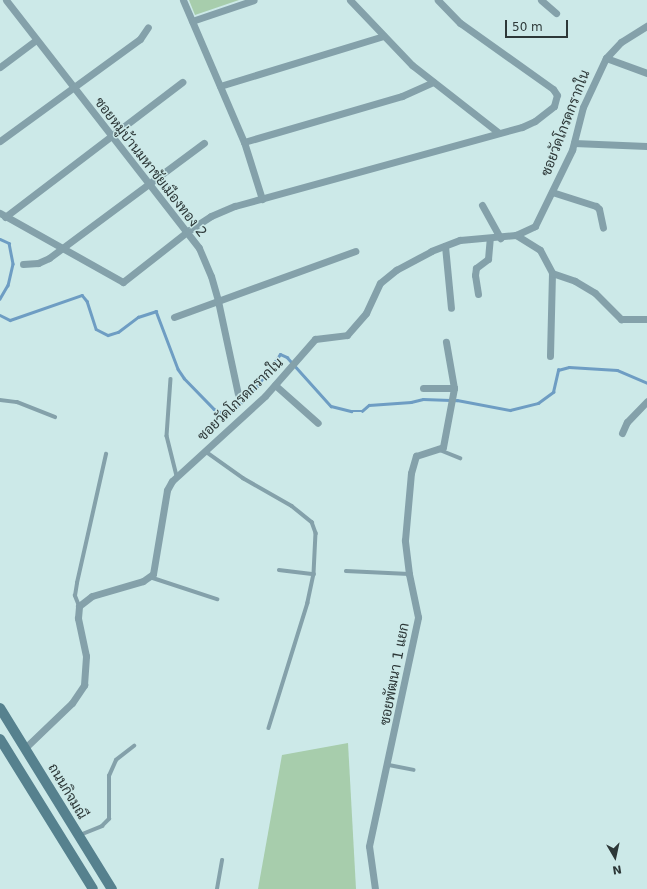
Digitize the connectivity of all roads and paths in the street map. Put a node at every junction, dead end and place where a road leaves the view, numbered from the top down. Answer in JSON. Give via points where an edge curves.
{"nodes":[{"id":1,"x":6,"y":0,"type":"edge"},
{"id":2,"x":183,"y":0,"type":"edge"},
{"id":3,"x":254,"y":0,"type":"edge"},
{"id":4,"x":350,"y":0,"type":"edge"},
{"id":5,"x":438,"y":0,"type":"edge"},
{"id":6,"x":541,"y":0,"type":"edge"},
{"id":7,"x":556,"y":13,"type":"dead end"},
{"id":8,"x":192,"y":21,"type":"junction"},
{"id":9,"x":647,"y":26,"type":"edge"},
{"id":10,"x":148,"y":27,"type":"dead end"},
{"id":11,"x":384,"y":36,"type":"junction"},
{"id":12,"x":36,"y":40,"type":"junction"},
{"id":13,"x":608,"y":55,"type":"junction"},
{"id":14,"x":0,"y":67,"type":"edge"},
{"id":15,"x":647,"y":73,"type":"edge"},
{"id":16,"x":182,"y":82,"type":"dead end"},
{"id":17,"x":433,"y":82,"type":"junction"},
{"id":18,"x":220,"y":86,"type":"junction"},
{"id":19,"x":72,"y":87,"type":"junction"},
{"id":20,"x":498,"y":133,"type":"junction"},
{"id":21,"x":111,"y":137,"type":"junction"},
{"id":22,"x":0,"y":141,"type":"edge"},
{"id":23,"x":244,"y":142,"type":"junction"},
{"id":24,"x":204,"y":143,"type":"dead end"},
{"id":25,"x":574,"y":143,"type":"junction"},
{"id":26,"x":647,"y":146,"type":"edge"},
{"id":27,"x":149,"y":184,"type":"junction"},
{"id":28,"x":552,"y":192,"type":"junction"},
{"id":29,"x":262,"y":199,"type":"junction"},
{"id":30,"x":482,"y":205,"type":"dead end"},
{"id":31,"x":3,"y":215,"type":"edge"},
{"id":32,"x":603,"y":228,"type":"dead end"},
{"id":33,"x":188,"y":231,"type":"junction"},
{"id":34,"x":516,"y":235,"type":"junction"},
{"id":35,"x":490,"y":238,"type":"junction"},
{"id":36,"x":500,"y":238,"type":"junction"},
{"id":37,"x":445,"y":246,"type":"junction"},
{"id":38,"x":62,"y":249,"type":"junction"},
{"id":39,"x":355,"y":251,"type":"dead end"},
{"id":40,"x":23,"y":264,"type":"dead end"},
{"id":41,"x":552,"y":273,"type":"junction"},
{"id":42,"x":478,"y":294,"type":"dead end"},
{"id":43,"x":218,"y":301,"type":"junction"},
{"id":44,"x":451,"y":308,"type":"dead end"},
{"id":45,"x":174,"y":317,"type":"dead end"},
{"id":46,"x":647,"y":319,"type":"edge"},
{"id":47,"x":446,"y":342,"type":"dead end"},
{"id":48,"x":550,"y":356,"type":"dead end"},
{"id":49,"x":171,"y":380,"type":"dead end"},
{"id":50,"x":275,"y":386,"type":"junction"},
{"id":51,"x":424,"y":388,"type":"dead end"},
{"id":52,"x":454,"y":388,"type":"junction"},
{"id":53,"x":238,"y":394,"type":"dead end"},
{"id":54,"x":0,"y":400,"type":"edge"},
{"id":55,"x":647,"y":401,"type":"edge"},
{"id":56,"x":55,"y":417,"type":"dead end"},
{"id":57,"x":318,"y":423,"type":"dead end"},
{"id":58,"x":622,"y":433,"type":"dead end"},
{"id":59,"x":440,"y":450,"type":"junction"},
{"id":60,"x":204,"y":451,"type":"junction"},
{"id":61,"x":106,"y":454,"type":"dead end"},
{"id":62,"x":460,"y":458,"type":"dead end"},
{"id":63,"x":177,"y":476,"type":"junction"},
{"id":64,"x":279,"y":570,"type":"dead end"},
{"id":65,"x":346,"y":571,"type":"dead end"},
{"id":66,"x":314,"y":574,"type":"junction"},
{"id":67,"x":409,"y":574,"type":"junction"},
{"id":68,"x":150,"y":577,"type":"junction"},
{"id":69,"x":216,"y":599,"type":"dead end"},
{"id":70,"x":79,"y":606,"type":"junction"},
{"id":71,"x":0,"y":708,"type":"edge"},
{"id":72,"x":269,"y":728,"type":"dead end"},
{"id":73,"x":0,"y":739,"type":"edge"},
{"id":74,"x":134,"y":746,"type":"dead end"},
{"id":75,"x":25,"y":748,"type":"junction"},
{"id":76,"x":11,"y":757,"type":"junction"},
{"id":77,"x":389,"y":765,"type":"junction"},
{"id":78,"x":414,"y":770,"type":"dead end"},
{"id":79,"x":79,"y":835,"type":"junction"},
{"id":80,"x":222,"y":860,"type":"dead end"},
{"id":81,"x":93,"y":889,"type":"edge"},
{"id":82,"x":112,"y":889,"type":"edge"},
{"id":83,"x":217,"y":889,"type":"edge"},
{"id":84,"x":375,"y":889,"type":"edge"}],
"edges":[{"from":1,"to":12,"type":"street","name":"ซอยหมู่บ้านมหาชัยเมืองทอง 2"},
{"from":2,"to":8,"type":"street"},
{"from":3,"to":8,"type":"street"},
{"from":4,"to":11,"type":"street"},
{"from":5,"to":20,"type":"street","via":[[460,23],[497,51],[540,78],[557,95],[554,106],[535,121]]},
{"from":6,"to":7,"type":"street"},
{"from":8,"to":18,"type":"street"},
{"from":9,"to":13,"type":"street","name":"ซอยวัดโกรดกรากใน","via":[[615,46]]},
{"from":10,"to":19,"type":"street","via":[[140,39]]},
{"from":11,"to":17,"type":"street"},
{"from":11,"to":18,"type":"street"},
{"from":12,"to":14,"type":"street"},
{"from":12,"to":19,"type":"street","name":"ซอยหมู่บ้านมหาชัยเมืองทอง 2"},
{"from":13,"to":15,"type":"street"},
{"from":13,"to":25,"type":"street","name":"ซอยวัดโกรดกรากใน","via":[[583,107]]},
{"from":16,"to":21,"type":"street"},
{"from":17,"to":20,"type":"street"},
{"from":17,"to":23,"type":"street","via":[[402,96]]},
{"from":18,"to":23,"type":"street"},
{"from":19,"to":21,"type":"street","name":"ซอยหมู่บ้านมหาชัยเมืองทอง 2"},
{"from":19,"to":22,"type":"street"},
{"from":20,"to":29,"type":"street"},
{"from":21,"to":27,"type":"street","name":"ซอยหมู่บ้านมหาชัยเมืองทอง 2"},
{"from":21,"to":31,"type":"street"},
{"from":23,"to":29,"type":"street"},
{"from":24,"to":27,"type":"street"},
{"from":25,"to":26,"type":"street"},
{"from":25,"to":28,"type":"street","name":"ซอยวัดโกรดกรากใน"},
{"from":27,"to":33,"type":"street","name":"ซอยหมู่บ้านมหาชัยเมืองทอง 2"},
{"from":27,"to":38,"type":"street"},
{"from":28,"to":32,"type":"street","via":[[596,206]]},
{"from":28,"to":34,"type":"street","name":"ซอยวัดโกรดกรากใน","via":[[535,226]]},
{"from":29,"to":33,"type":"street","via":[[212,216]]},
{"from":30,"to":36,"type":"street"},
{"from":31,"to":38,"type":"street"},
{"from":33,"to":38,"type":"street","via":[[123,282]]},
{"from":33,"to":43,"type":"street","name":"ซอยหมู่บ้านมหาชัยเมืองทอง 2","via":[[209,270]]},
{"from":34,"to":36,"type":"street","name":"ซอยวัดโกรดกรากใน"},
{"from":34,"to":41,"type":"street","via":[[540,250]]},
{"from":35,"to":36,"type":"street","name":"ซอยวัดโกรดกรากใน"},
{"from":35,"to":37,"type":"street","name":"ซอยวัดโกรดกรากใน","via":[[472,238]]},
{"from":35,"to":42,"type":"street","via":[[488,259],[476,268]]},
{"from":37,"to":44,"type":"street"},
{"from":37,"to":50,"type":"street","name":"ซอยวัดโกรดกรากใน","via":[[412,260],[386,277],[376,290],[366,313],[347,335],[315,339]]},
{"from":38,"to":40,"type":"street","via":[[38,263]]},
{"from":39,"to":43,"type":"street"},
{"from":41,"to":46,"type":"street","via":[[575,281],[595,294],[621,319]]},
{"from":41,"to":48,"type":"street"},
{"from":43,"to":45,"type":"street"},
{"from":43,"to":53,"type":"street","name":"ซอยหมู่บ้านมหาชัยเมืองทอง 2"},
{"from":47,"to":52,"type":"street"},
{"from":49,"to":63,"type":"lane","via":[[167,436]]},
{"from":50,"to":57,"type":"street"},
{"from":50,"to":60,"type":"street","name":"ซอยวัดโกรดกรากใน"},
{"from":51,"to":52,"type":"street"},
{"from":52,"to":59,"type":"street","via":[[443,447]]},
{"from":54,"to":56,"type":"lane","via":[[17,402]]},
{"from":55,"to":58,"type":"street","via":[[627,422]]},
{"from":59,"to":62,"type":"lane"},
{"from":59,"to":67,"type":"street","name":"ซอยพัฒนา 1 แยก","via":[[416,456],[413,461],[405,540]]},
{"from":60,"to":63,"type":"street","name":"ซอยวัดโกรดกรากใน"},
{"from":60,"to":66,"type":"lane","via":[[243,478],[292,506],[312,522],[316,533]]},
{"from":61,"to":70,"type":"lane","via":[[77,583],[75,596]]},
{"from":63,"to":68,"type":"street","name":"ซอยวัดโกรดกรากใน","via":[[168,490],[154,570]]},
{"from":64,"to":66,"type":"lane"},
{"from":65,"to":67,"type":"lane"},
{"from":66,"to":72,"type":"lane","via":[[297,642]]},
{"from":67,"to":77,"type":"street","name":"ซอยพัฒนา 1 แยก","via":[[417,604],[418,625]]},
{"from":68,"to":69,"type":"lane"},
{"from":68,"to":70,"type":"street","via":[[92,596]]},
{"from":70,"to":75,"type":"street","via":[[78,618],[86,656],[84,685],[72,703]]},
{"from":71,"to":75,"type":"main road","name":"ถนนกิจมณี"},
{"from":73,"to":76,"type":"main road"},
{"from":74,"to":79,"type":"lane","via":[[116,760],[109,776],[109,819],[102,826]]},
{"from":75,"to":76,"type":"main road"},
{"from":75,"to":79,"type":"main road","name":"ถนนกิจมณี"},
{"from":76,"to":81,"type":"main road"},
{"from":77,"to":78,"type":"lane"},
{"from":77,"to":84,"type":"street","name":"ซอยพัฒนา 1 แยก","via":[[369,846]]},
{"from":79,"to":82,"type":"main road","name":"ถนนกิจมณี"},
{"from":80,"to":83,"type":"lane"}]}
